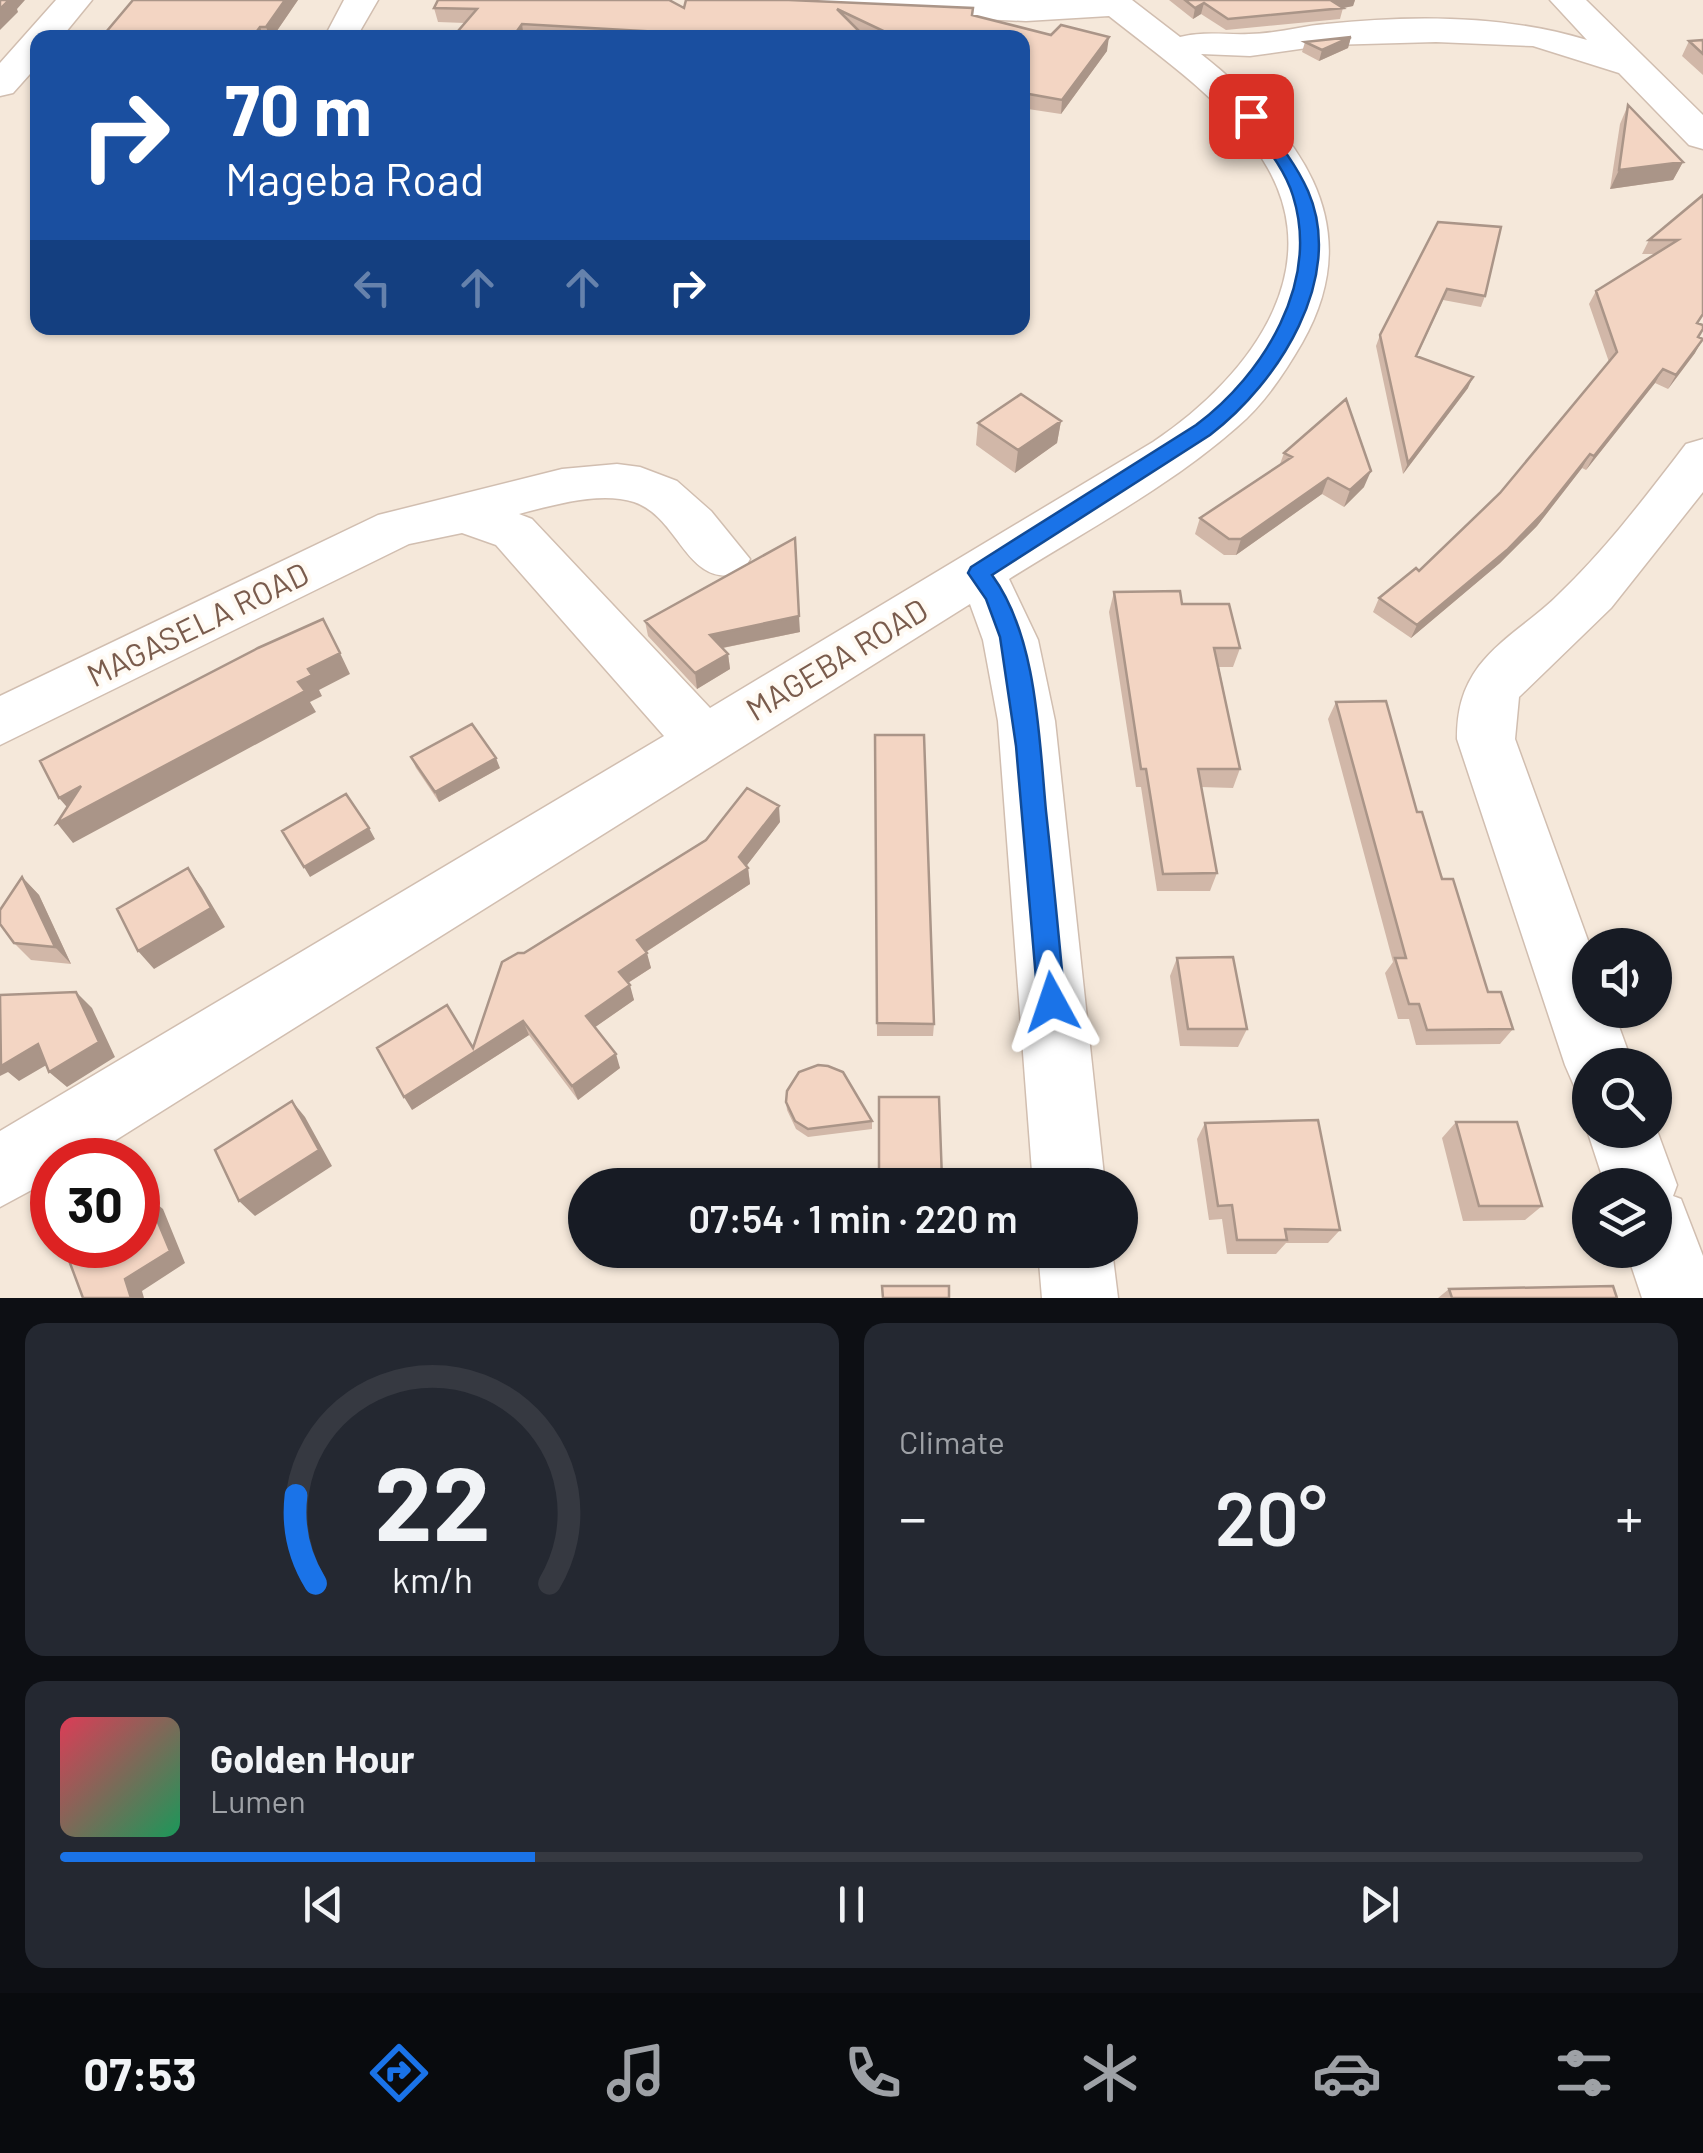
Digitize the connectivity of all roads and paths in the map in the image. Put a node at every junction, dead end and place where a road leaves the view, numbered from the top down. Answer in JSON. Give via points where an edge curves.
{"nodes":[{"id":1,"x":75,"y":0,"type":"edge"},
{"id":2,"x":361,"y":0,"type":"edge"},
{"id":3,"x":780,"y":0,"type":"edge"},
{"id":4,"x":1567,"y":0,"type":"edge"},
{"id":5,"x":1113,"y":3,"type":"edge"},
{"id":6,"x":49,"y":30,"type":"edge"},
{"id":7,"x":342,"y":30,"type":"edge"},
{"id":8,"x":1173,"y":50,"type":"junction"},
{"id":9,"x":30,"y":51,"type":"edge"},
{"id":10,"x":1630,"y":65,"type":"junction"},
{"id":11,"x":0,"y":85,"type":"edge"},
{"id":12,"x":1703,"y":137,"type":"edge"},
{"id":13,"x":1703,"y":456,"type":"edge"},
{"id":14,"x":464,"y":514,"type":"junction"},
{"id":15,"x":724,"y":560,"type":"dead end"},
{"id":16,"x":979,"y":573,"type":"junction"},
{"id":17,"x":0,"y":722,"type":"edge"},
{"id":18,"x":704,"y":741,"type":"junction"},
{"id":19,"x":1593,"y":1048,"type":"edge"},
{"id":20,"x":1067,"y":1168,"type":"edge"},
{"id":21,"x":0,"y":1171,"type":"edge"},
{"id":22,"x":1077,"y":1268,"type":"edge"},
{"id":23,"x":1670,"y":1268,"type":"edge"},
{"id":24,"x":1080,"y":1298,"type":"edge"},
{"id":25,"x":1680,"y":1298,"type":"edge"}],
"edges":[{"from":1,"to":6,"type":"street"},
{"from":2,"to":7,"type":"street"},
{"from":3,"to":5,"type":"street","via":[[1026,12]]},
{"from":4,"to":10,"type":"street"},
{"from":5,"to":8,"type":"street","name":"MAGEBA ROAD"},
{"from":8,"to":10,"type":"street","via":[[1204,42],[1250,45],[1316,35],[1436,31],[1536,36]]},
{"from":8,"to":16,"type":"street","name":"MAGEBA ROAD","via":[[1251,116],[1301,194],[1310,243],[1300,302],[1272,358],[1226,412]]},
{"from":9,"to":11,"type":"street"},
{"from":10,"to":12,"type":"street"},
{"from":13,"to":19,"type":"street","via":[[1636,545],[1508,672],[1486,713],[1486,739]]},
{"from":14,"to":15,"type":"street","name":"MAGASELA ROAD","via":[[535,490],[631,485],[658,491]]},
{"from":14,"to":17,"type":"street","name":"MAGASELA ROAD","via":[[396,528]]},
{"from":14,"to":18,"type":"street","via":[[514,532]]},
{"from":16,"to":18,"type":"street","name":"MAGEBA ROAD"},
{"from":16,"to":20,"type":"street","via":[[1011,637],[1028,746]]},
{"from":18,"to":21,"type":"street","name":"MAGEBA ROAD"},
{"from":22,"to":24,"type":"street"},
{"from":23,"to":25,"type":"street"}]}
